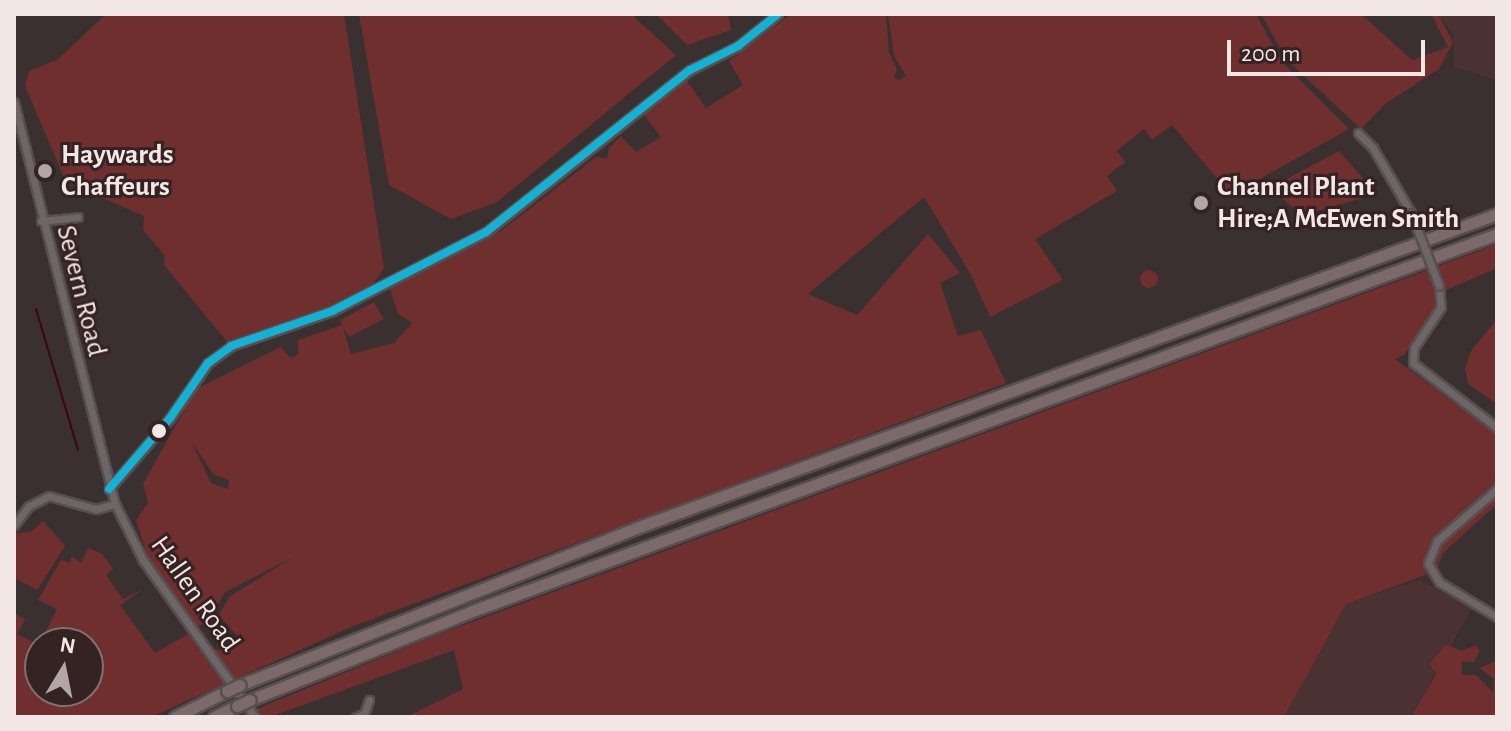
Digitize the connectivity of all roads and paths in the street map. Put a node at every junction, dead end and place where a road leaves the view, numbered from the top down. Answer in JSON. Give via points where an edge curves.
{"nodes":[{"id":1,"x":778,"y":14,"type":"edge"},
{"id":2,"x":14,"y":102,"type":"edge"},
{"id":3,"x":1358,"y":133,"type":"dead end"},
{"id":4,"x":1497,"y":214,"type":"edge"},
{"id":5,"x":78,"y":217,"type":"dead end"},
{"id":6,"x":41,"y":221,"type":"junction"},
{"id":7,"x":1497,"y":234,"type":"edge"},
{"id":8,"x":1497,"y":428,"type":"edge"},
{"id":9,"x":109,"y":489,"type":"junction"},
{"id":10,"x":1497,"y":489,"type":"edge"},
{"id":11,"x":115,"y":504,"type":"junction"},
{"id":12,"x":14,"y":525,"type":"edge"},
{"id":13,"x":1497,"y":617,"type":"edge"},
{"id":14,"x":369,"y":700,"type":"dead end"},
{"id":15,"x":175,"y":717,"type":"edge"},
{"id":16,"x":214,"y":717,"type":"edge"},
{"id":17,"x":255,"y":717,"type":"edge"},
{"id":18,"x":356,"y":717,"type":"edge"}],
"edges":[{"from":1,"to":9,"type":"street","via":[[738,46],[690,70],[486,232],[332,311],[231,346],[208,363],[170,418]]},
{"from":2,"to":6,"type":"street","name":"Severn Road"},
{"from":3,"to":8,"type":"street","bridge":true,"via":[[1373,148],[1411,213],[1439,286],[1441,307],[1414,348],[1413,363]]},
{"from":4,"to":15,"type":"highway","bridge":true,"via":[[636,528],[240,685]]},
{"from":5,"to":6,"type":"street"},
{"from":6,"to":9,"type":"street","name":"Severn Road"},
{"from":7,"to":16,"type":"highway","bridge":true,"via":[[472,611]]},
{"from":9,"to":11,"type":"street","name":"Hallen Road"},
{"from":10,"to":13,"type":"street","via":[[1433,545],[1428,563],[1439,582]]},
{"from":11,"to":12,"type":"street","via":[[96,509],[49,496],[29,506]]},
{"from":11,"to":17,"type":"street","name":"Hallen Road","via":[[143,560]]},
{"from":14,"to":18,"type":"street","via":[[364,714]]}]}
